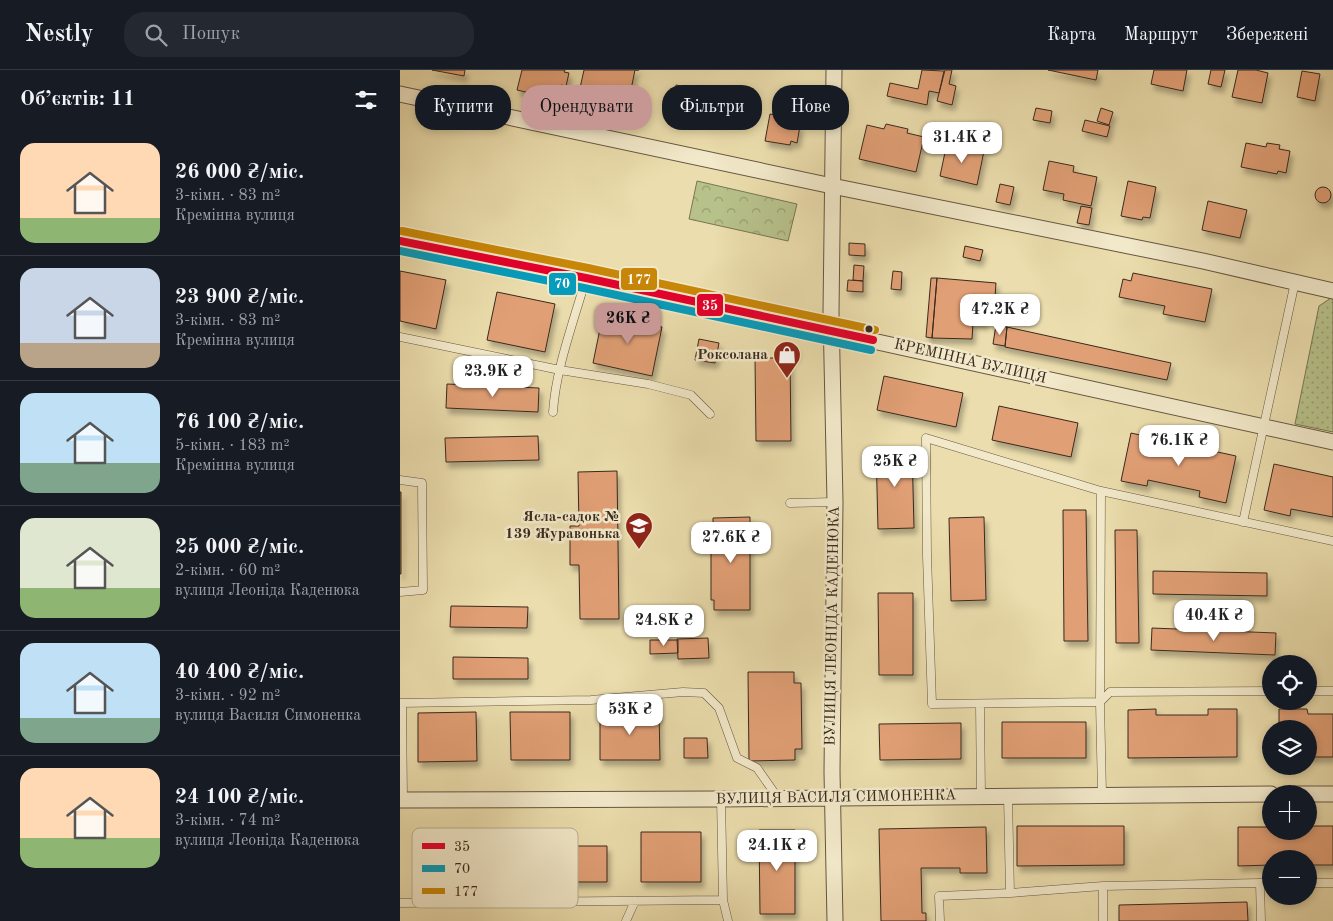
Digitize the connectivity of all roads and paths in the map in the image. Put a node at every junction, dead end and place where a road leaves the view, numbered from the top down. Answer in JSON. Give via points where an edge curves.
{"nodes":[{"id":1,"x":834,"y":70,"type":"edge"},
{"id":2,"x":400,"y":94,"type":"edge"},
{"id":3,"x":832,"y":186,"type":"junction"},
{"id":4,"x":400,"y":241,"type":"edge"},
{"id":5,"x":586,"y":278,"type":"junction"},
{"id":6,"x":1295,"y":282,"type":"junction"},
{"id":7,"x":1333,"y":291,"type":"edge"},
{"id":8,"x":831,"y":332,"type":"junction"},
{"id":9,"x":400,"y":337,"type":"edge"},
{"id":10,"x":560,"y":370,"type":"junction"},
{"id":11,"x":554,"y":412,"type":"dead end"},
{"id":12,"x":710,"y":414,"type":"dead end"},
{"id":13,"x":1264,"y":427,"type":"junction"},
{"id":14,"x":1333,"y":442,"type":"edge"},
{"id":15,"x":400,"y":480,"type":"edge"},
{"id":16,"x":1101,"y":491,"type":"junction"},
{"id":17,"x":835,"y":502,"type":"junction"},
{"id":18,"x":790,"y":504,"type":"dead end"},
{"id":19,"x":1243,"y":522,"type":"junction"},
{"id":20,"x":1333,"y":542,"type":"edge"},
{"id":21,"x":400,"y":592,"type":"edge"},
{"id":22,"x":1262,"y":691,"type":"edge"},
{"id":23,"x":1317,"y":691,"type":"edge"},
{"id":24,"x":1333,"y":691,"type":"edge"},
{"id":25,"x":1100,"y":702,"type":"junction"},
{"id":26,"x":401,"y":703,"type":"edge"},
{"id":27,"x":980,"y":704,"type":"junction"},
{"id":28,"x":1102,"y":794,"type":"junction"},
{"id":29,"x":1262,"y":794,"type":"edge"},
{"id":30,"x":1317,"y":794,"type":"edge"},
{"id":31,"x":1333,"y":794,"type":"edge"},
{"id":32,"x":1008,"y":796,"type":"junction"},
{"id":33,"x":981,"y":797,"type":"junction"},
{"id":34,"x":778,"y":798,"type":"junction"},
{"id":35,"x":833,"y":798,"type":"junction"},
{"id":36,"x":721,"y":799,"type":"junction"},
{"id":37,"x":401,"y":800,"type":"edge"},
{"id":38,"x":1333,"y":882,"type":"edge"},
{"id":39,"x":1260,"y":883,"type":"joint"},
{"id":40,"x":1317,"y":883,"type":"edge"},
{"id":41,"x":1103,"y":886,"type":"junction"},
{"id":42,"x":1010,"y":893,"type":"junction"},
{"id":43,"x":723,"y":900,"type":"junction"},
{"id":44,"x":578,"y":901,"type":"edge"},
{"id":45,"x":635,"y":901,"type":"junction"},
{"id":46,"x":626,"y":921,"type":"edge"},
{"id":47,"x":728,"y":921,"type":"edge"},
{"id":48,"x":835,"y":921,"type":"edge"},
{"id":49,"x":940,"y":921,"type":"edge"},
{"id":50,"x":1103,"y":921,"type":"edge"},
{"id":51,"x":1261,"y":921,"type":"edge"}],
"edges":[{"from":1,"to":3,"type":"street","name":"ВУЛИЦЯ ЛЕОНІДА КАДЕНЮКА"},
{"from":2,"to":3,"type":"street"},
{"from":3,"to":6,"type":"street"},
{"from":3,"to":8,"type":"street","name":"ВУЛИЦЯ ЛЕОНІДА КАДЕНЮКА"},
{"from":4,"to":5,"type":"street","name":"КРЕМІННА ВУЛИЦЯ"},
{"from":5,"to":8,"type":"street","name":"КРЕМІННА ВУЛИЦЯ"},
{"from":5,"to":10,"type":"lane"},
{"from":6,"to":7,"type":"street"},
{"from":6,"to":13,"type":"lane"},
{"from":8,"to":13,"type":"street","name":"КРЕМІННА ВУЛИЦЯ"},
{"from":8,"to":17,"type":"street","name":"ВУЛИЦЯ ЛЕОНІДА КАДЕНЮКА"},
{"from":9,"to":10,"type":"lane"},
{"from":10,"to":11,"type":"lane"},
{"from":10,"to":12,"type":"lane","via":[[648,384],[691,395]]},
{"from":13,"to":14,"type":"street","name":"КРЕМІННА ВУЛИЦЯ"},
{"from":13,"to":19,"type":"lane"},
{"from":15,"to":21,"type":"lane","via":[[422,483],[423,590]]},
{"from":16,"to":19,"type":"lane"},
{"from":16,"to":25,"type":"lane"},
{"from":16,"to":27,"type":"lane","via":[[926,438],[932,704]]},
{"from":17,"to":18,"type":"lane"},
{"from":17,"to":35,"type":"street","name":"ВУЛИЦЯ ЛЕОНІДА КАДЕНЮКА"},
{"from":19,"to":20,"type":"lane"},
{"from":22,"to":25,"type":"lane","via":[[1110,692]]},
{"from":23,"to":24,"type":"lane"},
{"from":25,"to":27,"type":"lane"},
{"from":25,"to":28,"type":"lane"},
{"from":26,"to":34,"type":"lane","via":[[591,700],[704,693],[719,708],[737,758],[757,768]]},
{"from":26,"to":37,"type":"lane"},
{"from":27,"to":33,"type":"lane"},
{"from":28,"to":29,"type":"street","name":"ВУЛИЦЯ ВАСИЛЯ СИМОНЕНКА"},
{"from":28,"to":32,"type":"street","name":"ВУЛИЦЯ ВАСИЛЯ СИМОНЕНКА"},
{"from":30,"to":31,"type":"street"},
{"from":32,"to":33,"type":"street","name":"ВУЛИЦЯ ВАСИЛЯ СИМОНЕНКА"},
{"from":32,"to":42,"type":"lane"},
{"from":33,"to":35,"type":"street","name":"ВУЛИЦЯ ВАСИЛЯ СИМОНЕНКА"},
{"from":34,"to":35,"type":"street","name":"ВУЛИЦЯ ВАСИЛЯ СИМОНЕНКА"},
{"from":34,"to":36,"type":"street","name":"ВУЛИЦЯ ВАСИЛЯ СИМОНЕНКА"},
{"from":35,"to":48,"type":"street","name":"ВУЛИЦЯ ЛЕОНІДА КАДЕНЮКА"},
{"from":36,"to":37,"type":"street","name":"ВУЛИЦЯ ВАСИЛЯ СИМОНЕНКА"},
{"from":36,"to":43,"type":"lane"},
{"from":38,"to":40,"type":"lane"},
{"from":39,"to":41,"type":"lane"},
{"from":39,"to":51,"type":"lane"},
{"from":41,"to":42,"type":"lane"},
{"from":41,"to":50,"type":"lane"},
{"from":42,"to":49,"type":"lane","via":[[939,896]]},
{"from":43,"to":45,"type":"lane"},
{"from":43,"to":47,"type":"lane"},
{"from":44,"to":45,"type":"lane"},
{"from":45,"to":46,"type":"lane"}]}
